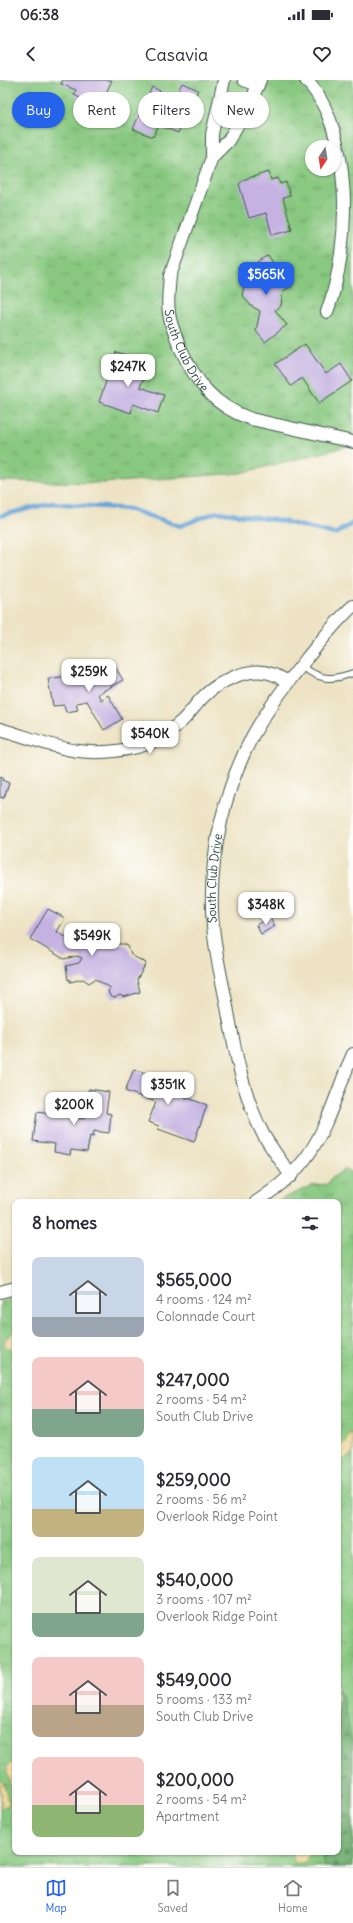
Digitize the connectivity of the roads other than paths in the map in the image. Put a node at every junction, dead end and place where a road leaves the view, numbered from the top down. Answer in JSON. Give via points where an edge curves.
{"nodes":[{"id":1,"x":224,"y":80,"type":"edge"},
{"id":2,"x":244,"y":80,"type":"edge"},
{"id":3,"x":306,"y":80,"type":"edge"},
{"id":4,"x":259,"y":82,"type":"edge"},
{"id":5,"x":212,"y":157,"type":"junction"},
{"id":6,"x":327,"y":312,"type":"dead end"},
{"id":7,"x":353,"y":442,"type":"edge"},
{"id":8,"x":353,"y":606,"type":"edge"},
{"id":9,"x":300,"y":666,"type":"junction"},
{"id":10,"x":353,"y":673,"type":"edge"},
{"id":11,"x":288,"y":682,"type":"junction"},
{"id":12,"x":0,"y":728,"type":"edge"},
{"id":13,"x":353,"y":1054,"type":"edge"},
{"id":14,"x":291,"y":1176,"type":"junction"},
{"id":15,"x":260,"y":1199,"type":"edge"},
{"id":16,"x":12,"y":1289,"type":"edge"},
{"id":17,"x":0,"y":1292,"type":"edge"}],
"edges":[{"from":1,"to":5,"type":"street","name":"South Club Drive","via":[[212,134]]},
{"from":2,"to":4,"type":"street"},
{"from":3,"to":6,"type":"street","via":[[327,100],[337,117],[347,147],[351,179],[346,248]]},
{"from":4,"to":5,"type":"street","name":"South Club Drive","via":[[250,104],[228,141]]},
{"from":5,"to":7,"type":"street","name":"South Club Drive","via":[[170,276],[169,314],[188,364],[198,382],[211,396],[236,414]]},
{"from":8,"to":9,"type":"street","name":"South Club Drive"},
{"from":9,"to":10,"type":"lane","via":[[324,678],[343,677]]},
{"from":9,"to":11,"type":"street","name":"South Club Drive"},
{"from":11,"to":12,"type":"street","via":[[271,673],[257,671],[225,682],[203,696],[183,719],[161,737],[134,748],[101,754],[59,748]]},
{"from":11,"to":14,"type":"street","name":"South Club Drive","via":[[254,734],[240,763],[217,842],[212,912],[230,1028],[247,1096],[264,1135]]},
{"from":13,"to":14,"type":"street","via":[[319,1135],[309,1154]]},
{"from":14,"to":15,"type":"street"},
{"from":16,"to":17,"type":"street"}]}
